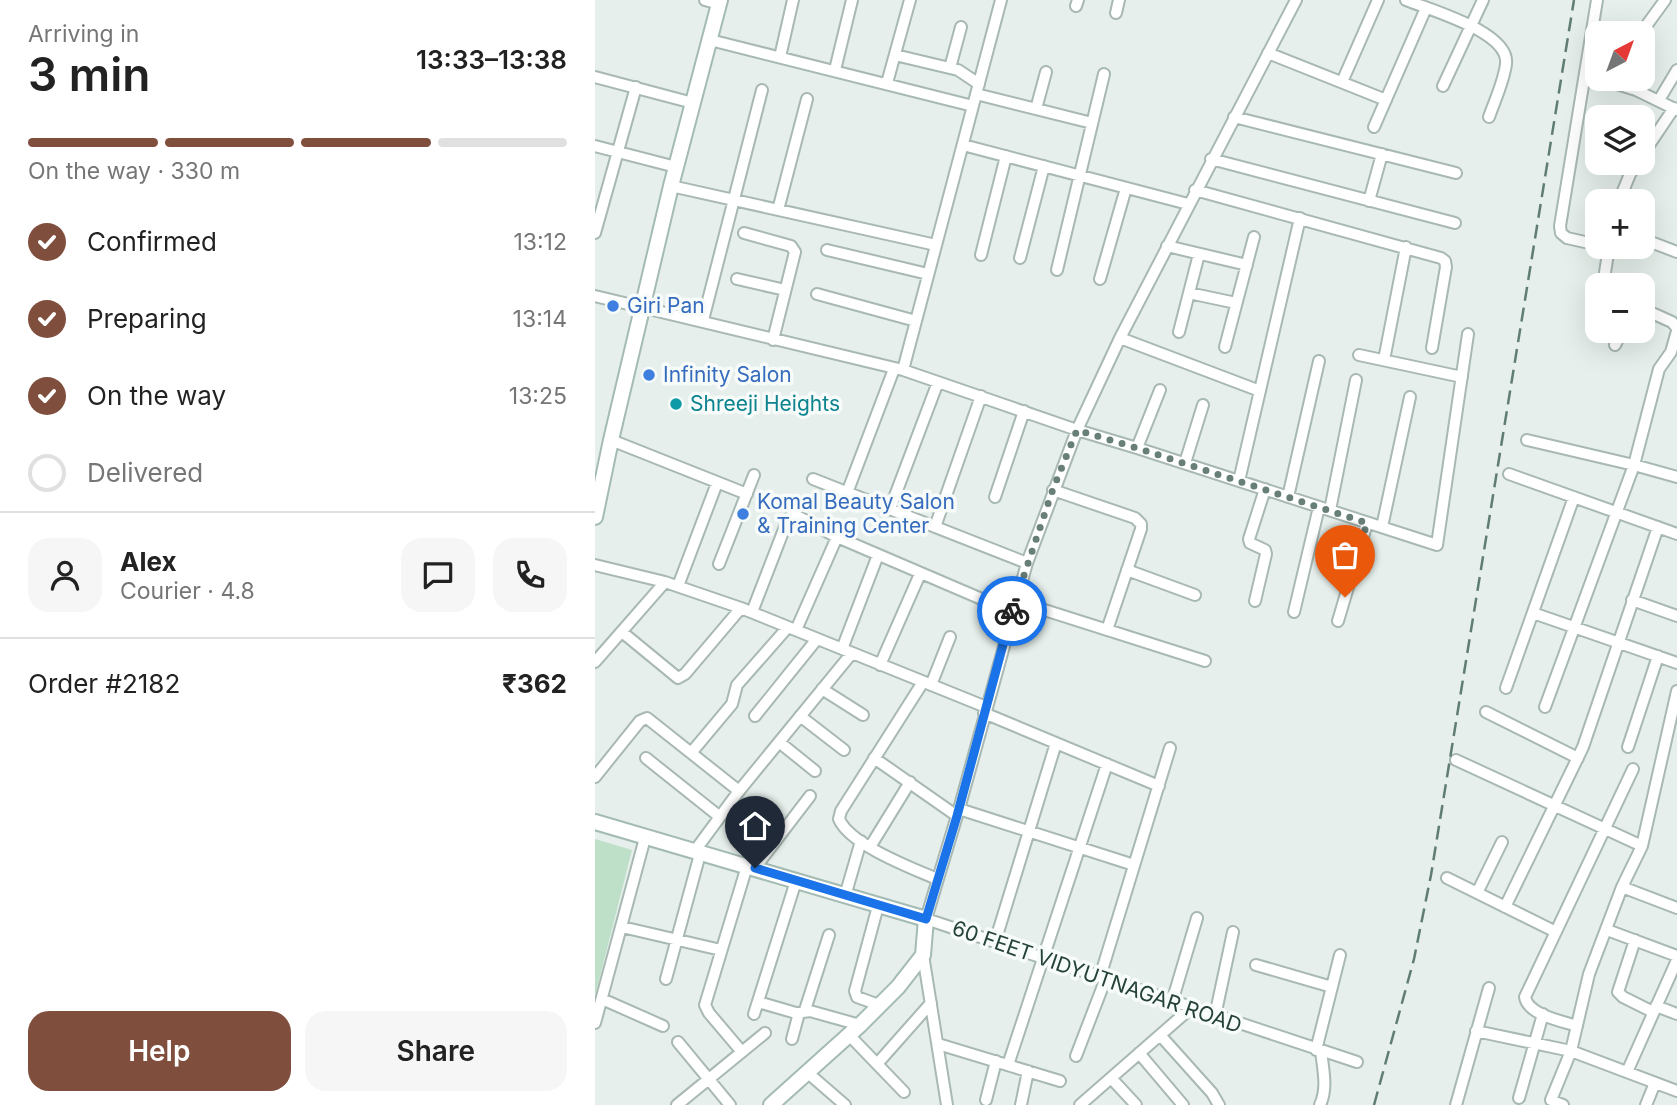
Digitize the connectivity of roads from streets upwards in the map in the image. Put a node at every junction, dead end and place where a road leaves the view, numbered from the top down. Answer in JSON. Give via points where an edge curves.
{"nodes":[{"id":1,"x":793,"y":0,"type":"edge"},
{"id":2,"x":852,"y":0,"type":"edge"},
{"id":3,"x":910,"y":0,"type":"edge"},
{"id":4,"x":1001,"y":0,"type":"edge"},
{"id":5,"x":1119,"y":0,"type":"edge"},
{"id":6,"x":1296,"y":0,"type":"edge"},
{"id":7,"x":1378,"y":0,"type":"edge"},
{"id":8,"x":1406,"y":0,"type":"edge"},
{"id":9,"x":1483,"y":0,"type":"edge"},
{"id":10,"x":1597,"y":0,"type":"edge"},
{"id":11,"x":1665,"y":0,"type":"edge"},
{"id":12,"x":715,"y":1,"type":"edge"},
{"id":13,"x":1422,"y":5,"type":"edge"},
{"id":14,"x":1116,"y":13,"type":"dead end"},
{"id":15,"x":1594,"y":21,"type":"edge"},
{"id":16,"x":1650,"y":21,"type":"edge"},
{"id":17,"x":961,"y":27,"type":"dead end"},
{"id":18,"x":1471,"y":27,"type":"junction"},
{"id":19,"x":710,"y":40,"type":"junction"},
{"id":20,"x":1268,"y":53,"type":"junction"},
{"id":21,"x":895,"y":55,"type":"junction"},
{"id":22,"x":780,"y":57,"type":"junction"},
{"id":23,"x":950,"y":68,"type":"junction"},
{"id":24,"x":835,"y":70,"type":"junction"},
{"id":25,"x":1677,"y":70,"type":"edge"},
{"id":26,"x":1046,"y":72,"type":"dead end"},
{"id":27,"x":1104,"y":74,"type":"dead end"},
{"id":28,"x":1585,"y":74,"type":"edge"},
{"id":29,"x":595,"y":77,"type":"edge"},
{"id":30,"x":1342,"y":82,"type":"junction"},
{"id":31,"x":887,"y":83,"type":"junction"},
{"id":32,"x":1443,"y":86,"type":"dead end"},
{"id":33,"x":636,"y":88,"type":"junction"},
{"id":34,"x":978,"y":89,"type":"junction"},
{"id":35,"x":762,"y":90,"type":"dead end"},
{"id":36,"x":1634,"y":91,"type":"edge"},
{"id":37,"x":807,"y":100,"type":"dead end"},
{"id":38,"x":1386,"y":100,"type":"junction"},
{"id":39,"x":1659,"y":100,"type":"junction"},
{"id":40,"x":693,"y":103,"type":"junction"},
{"id":41,"x":973,"y":106,"type":"junction"},
{"id":42,"x":1036,"y":109,"type":"junction"},
{"id":43,"x":1676,"y":109,"type":"edge"},
{"id":44,"x":1234,"y":117,"type":"junction"},
{"id":45,"x":1489,"y":117,"type":"dead end"},
{"id":46,"x":1092,"y":122,"type":"junction"},
{"id":47,"x":1374,"y":127,"type":"dead end"},
{"id":48,"x":1655,"y":138,"type":"edge"},
{"id":49,"x":963,"y":145,"type":"junction"},
{"id":50,"x":595,"y":146,"type":"edge"},
{"id":51,"x":618,"y":152,"type":"junction"},
{"id":52,"x":1382,"y":155,"type":"junction"},
{"id":53,"x":1006,"y":156,"type":"junction"},
{"id":54,"x":1212,"y":159,"type":"junction"},
{"id":55,"x":1044,"y":166,"type":"junction"},
{"id":56,"x":676,"y":167,"type":"junction"},
{"id":57,"x":1456,"y":173,"type":"dead end"},
{"id":58,"x":1080,"y":176,"type":"junction"},
{"id":59,"x":671,"y":186,"type":"junction"},
{"id":60,"x":1126,"y":188,"type":"junction"},
{"id":61,"x":1195,"y":190,"type":"junction"},
{"id":62,"x":733,"y":200,"type":"junction"},
{"id":63,"x":1369,"y":201,"type":"junction"},
{"id":64,"x":1188,"y":204,"type":"junction"},
{"id":65,"x":778,"y":210,"type":"junction"},
{"id":66,"x":1300,"y":218,"type":"junction"},
{"id":67,"x":1455,"y":223,"type":"dead end"},
{"id":68,"x":595,"y":233,"type":"edge"},
{"id":69,"x":744,"y":233,"type":"dead end"},
{"id":70,"x":1254,"y":237,"type":"dead end"},
{"id":71,"x":1585,"y":242,"type":"edge"},
{"id":72,"x":1655,"y":244,"type":"edge"},
{"id":73,"x":936,"y":245,"type":"junction"},
{"id":74,"x":1167,"y":246,"type":"junction"},
{"id":75,"x":1406,"y":247,"type":"junction"},
{"id":76,"x":827,"y":250,"type":"dead end"},
{"id":77,"x":1677,"y":252,"type":"edge"},
{"id":78,"x":1199,"y":254,"type":"junction"},
{"id":79,"x":981,"y":255,"type":"dead end"},
{"id":80,"x":1020,"y":258,"type":"dead end"},
{"id":81,"x":1247,"y":265,"type":"junction"},
{"id":82,"x":1058,"y":270,"type":"dead end"},
{"id":83,"x":928,"y":274,"type":"junction"},
{"id":84,"x":737,"y":279,"type":"dead end"},
{"id":85,"x":1100,"y":279,"type":"dead end"},
{"id":86,"x":785,"y":290,"type":"junction"},
{"id":87,"x":1189,"y":293,"type":"junction"},
{"id":88,"x":817,"y":294,"type":"dead end"},
{"id":89,"x":595,"y":296,"type":"edge"},
{"id":90,"x":1237,"y":303,"type":"junction"},
{"id":91,"x":643,"y":307,"type":"junction"},
{"id":92,"x":1655,"y":314,"type":"edge"},
{"id":93,"x":702,"y":320,"type":"junction"},
{"id":94,"x":916,"y":321,"type":"junction"},
{"id":95,"x":1677,"y":330,"type":"edge"},
{"id":96,"x":1179,"y":332,"type":"dead end"},
{"id":97,"x":1468,"y":334,"type":"dead end"},
{"id":98,"x":1120,"y":338,"type":"junction"},
{"id":99,"x":773,"y":340,"type":"junction"},
{"id":100,"x":1225,"y":347,"type":"dead end"},
{"id":101,"x":1432,"y":348,"type":"dead end"},
{"id":102,"x":1359,"y":355,"type":"dead end"},
{"id":103,"x":1384,"y":360,"type":"junction"},
{"id":104,"x":1319,"y":361,"type":"dead end"},
{"id":105,"x":899,"y":370,"type":"junction"},
{"id":106,"x":1462,"y":377,"type":"junction"},
{"id":107,"x":1356,"y":380,"type":"dead end"},
{"id":108,"x":938,"y":382,"type":"junction"},
{"id":109,"x":1160,"y":390,"type":"dead end"},
{"id":110,"x":1260,"y":391,"type":"junction"},
{"id":111,"x":981,"y":396,"type":"junction"},
{"id":112,"x":1410,"y":397,"type":"dead end"},
{"id":113,"x":1203,"y":405,"type":"dead end"},
{"id":114,"x":1024,"y":411,"type":"junction"},
{"id":115,"x":1077,"y":430,"type":"junction"},
{"id":116,"x":611,"y":440,"type":"junction"},
{"id":117,"x":1527,"y":440,"type":"dead end"},
{"id":118,"x":1137,"y":448,"type":"junction"},
{"id":119,"x":1185,"y":463,"type":"junction"},
{"id":120,"x":1634,"y":464,"type":"junction"},
{"id":121,"x":1509,"y":474,"type":"dead end"},
{"id":122,"x":754,"y":475,"type":"dead end"},
{"id":123,"x":1677,"y":477,"type":"edge"},
{"id":124,"x":813,"y":479,"type":"dead end"},
{"id":125,"x":1239,"y":481,"type":"junction"},
{"id":126,"x":717,"y":483,"type":"junction"},
{"id":127,"x":1053,"y":489,"type":"junction"},
{"id":128,"x":1265,"y":489,"type":"junction"},
{"id":129,"x":847,"y":493,"type":"junction"},
{"id":130,"x":747,"y":495,"type":"junction"},
{"id":131,"x":995,"y":497,"type":"dead end"},
{"id":132,"x":1288,"y":497,"type":"junction"},
{"id":133,"x":1574,"y":497,"type":"junction"},
{"id":134,"x":890,"y":509,"type":"junction"},
{"id":135,"x":1325,"y":509,"type":"junction"},
{"id":136,"x":1616,"y":512,"type":"junction"},
{"id":137,"x":595,"y":517,"type":"edge"},
{"id":138,"x":1367,"y":523,"type":"junction"},
{"id":139,"x":935,"y":527,"type":"junction"},
{"id":140,"x":1382,"y":527,"type":"junction"},
{"id":141,"x":1658,"y":527,"type":"junction"},
{"id":142,"x":1677,"y":534,"type":"edge"},
{"id":143,"x":837,"y":537,"type":"junction"},
{"id":144,"x":878,"y":555,"type":"junction"},
{"id":145,"x":1027,"y":563,"type":"junction"},
{"id":146,"x":719,"y":564,"type":"dead end"},
{"id":147,"x":595,"y":565,"type":"edge"},
{"id":148,"x":1127,"y":570,"type":"junction"},
{"id":149,"x":920,"y":574,"type":"junction"},
{"id":150,"x":665,"y":582,"type":"junction"},
{"id":151,"x":678,"y":586,"type":"junction"},
{"id":152,"x":1195,"y":595,"type":"dead end"},
{"id":153,"x":1632,"y":600,"type":"junction"},
{"id":154,"x":1255,"y":601,"type":"dead end"},
{"id":155,"x":1014,"y":606,"type":"junction"},
{"id":156,"x":741,"y":608,"type":"junction"},
{"id":157,"x":752,"y":612,"type":"junction"},
{"id":158,"x":1294,"y":612,"type":"dead end"},
{"id":159,"x":1533,"y":613,"type":"junction"},
{"id":160,"x":1677,"y":616,"type":"edge"},
{"id":161,"x":1338,"y":621,"type":"dead end"},
{"id":162,"x":1574,"y":627,"type":"junction"},
{"id":163,"x":792,"y":629,"type":"junction"},
{"id":164,"x":1107,"y":630,"type":"junction"},
{"id":165,"x":622,"y":632,"type":"junction"},
{"id":166,"x":950,"y":637,"type":"dead end"},
{"id":167,"x":817,"y":639,"type":"junction"},
{"id":168,"x":1617,"y":642,"type":"junction"},
{"id":169,"x":847,"y":651,"type":"junction"},
{"id":170,"x":1658,"y":656,"type":"junction"},
{"id":171,"x":595,"y":662,"type":"edge"},
{"id":172,"x":1205,"y":662,"type":"dead end"},
{"id":173,"x":1677,"y":663,"type":"edge"},
{"id":174,"x":880,"y":664,"type":"junction"},
{"id":175,"x":927,"y":683,"type":"junction"},
{"id":176,"x":1506,"y":688,"type":"dead end"},
{"id":177,"x":822,"y":689,"type":"junction"},
{"id":178,"x":1677,"y":691,"type":"edge"},
{"id":179,"x":1545,"y":707,"type":"dead end"},
{"id":180,"x":985,"y":710,"type":"junction"},
{"id":181,"x":1486,"y":712,"type":"dead end"},
{"id":182,"x":755,"y":716,"type":"dead end"},
{"id":183,"x":800,"y":716,"type":"junction"},
{"id":184,"x":863,"y":716,"type":"dead end"},
{"id":185,"x":1672,"y":737,"type":"edge"},
{"id":186,"x":779,"y":742,"type":"junction"},
{"id":187,"x":1056,"y":743,"type":"junction"},
{"id":188,"x":1628,"y":747,"type":"dead end"},
{"id":189,"x":1170,"y":748,"type":"dead end"},
{"id":190,"x":844,"y":750,"type":"dead end"},
{"id":191,"x":691,"y":753,"type":"junction"},
{"id":192,"x":646,"y":758,"type":"dead end"},
{"id":193,"x":874,"y":758,"type":"junction"},
{"id":194,"x":1578,"y":758,"type":"junction"},
{"id":195,"x":1456,"y":760,"type":"dead end"},
{"id":196,"x":1107,"y":764,"type":"junction"},
{"id":197,"x":1633,"y":769,"type":"dead end"},
{"id":198,"x":815,"y":771,"type":"dead end"},
{"id":199,"x":595,"y":777,"type":"edge"},
{"id":200,"x":910,"y":782,"type":"junction"},
{"id":201,"x":1159,"y":786,"type":"junction"},
{"id":202,"x":739,"y":791,"type":"junction"},
{"id":203,"x":810,"y":796,"type":"dead end"},
{"id":204,"x":1554,"y":805,"type":"junction"},
{"id":205,"x":958,"y":813,"type":"junction"},
{"id":206,"x":720,"y":817,"type":"junction"},
{"id":207,"x":595,"y":822,"type":"edge"},
{"id":208,"x":1605,"y":829,"type":"junction"},
{"id":209,"x":1029,"y":831,"type":"junction"},
{"id":210,"x":645,"y":838,"type":"junction"},
{"id":211,"x":1502,"y":842,"type":"dead end"},
{"id":212,"x":866,"y":844,"type":"junction"},
{"id":213,"x":1642,"y":846,"type":"junction"},
{"id":214,"x":1080,"y":847,"type":"junction"},
{"id":215,"x":697,"y":853,"type":"junction"},
{"id":216,"x":1134,"y":865,"type":"junction"},
{"id":217,"x":751,"y":867,"type":"junction"},
{"id":218,"x":1447,"y":878,"type":"dead end"},
{"id":219,"x":937,"y":879,"type":"junction"},
{"id":220,"x":796,"y":881,"type":"junction"},
{"id":221,"x":1622,"y":887,"type":"junction"},
{"id":222,"x":1477,"y":893,"type":"junction"},
{"id":223,"x":845,"y":896,"type":"junction"},
{"id":224,"x":879,"y":906,"type":"junction"},
{"id":225,"x":1505,"y":906,"type":"junction"},
{"id":226,"x":1677,"y":908,"type":"edge"},
{"id":227,"x":1196,"y":918,"type":"dead end"},
{"id":228,"x":926,"y":919,"type":"junction"},
{"id":229,"x":622,"y":927,"type":"junction"},
{"id":230,"x":1607,"y":930,"type":"junction"},
{"id":231,"x":1233,"y":932,"type":"dead end"},
{"id":232,"x":1556,"y":932,"type":"junction"},
{"id":233,"x":829,"y":935,"type":"dead end"},
{"id":234,"x":677,"y":940,"type":"junction"},
{"id":235,"x":1635,"y":940,"type":"junction"},
{"id":236,"x":995,"y":942,"type":"junction"},
{"id":237,"x":721,"y":950,"type":"junction"},
{"id":238,"x":923,"y":955,"type":"junction"},
{"id":239,"x":1340,"y":955,"type":"dead end"},
{"id":240,"x":1677,"y":958,"type":"edge"},
{"id":241,"x":1043,"y":959,"type":"junction"},
{"id":242,"x":1256,"y":965,"type":"dead end"},
{"id":243,"x":1103,"y":977,"type":"junction"},
{"id":244,"x":666,"y":979,"type":"dead end"},
{"id":245,"x":1332,"y":987,"type":"junction"},
{"id":246,"x":1489,"y":988,"type":"dead end"},
{"id":247,"x":758,"y":1002,"type":"junction"},
{"id":248,"x":1172,"y":1002,"type":"junction"},
{"id":249,"x":931,"y":1003,"type":"junction"},
{"id":250,"x":599,"y":1004,"type":"edge"},
{"id":251,"x":879,"y":1005,"type":"junction"},
{"id":252,"x":1191,"y":1008,"type":"junction"},
{"id":253,"x":1655,"y":1009,"type":"junction"},
{"id":254,"x":802,"y":1012,"type":"junction"},
{"id":255,"x":754,"y":1014,"type":"dead end"},
{"id":256,"x":1543,"y":1014,"type":"junction"},
{"id":257,"x":1677,"y":1014,"type":"edge"},
{"id":258,"x":1215,"y":1016,"type":"junction"},
{"id":259,"x":595,"y":1023,"type":"edge"},
{"id":260,"x":663,"y":1026,"type":"dead end"},
{"id":261,"x":1577,"y":1026,"type":"junction"},
{"id":262,"x":855,"y":1030,"type":"junction"},
{"id":263,"x":1476,"y":1031,"type":"junction"},
{"id":264,"x":765,"y":1033,"type":"dead end"},
{"id":265,"x":1160,"y":1035,"type":"junction"},
{"id":266,"x":792,"y":1039,"type":"dead end"},
{"id":267,"x":678,"y":1042,"type":"dead end"},
{"id":268,"x":938,"y":1044,"type":"junction"},
{"id":269,"x":1534,"y":1044,"type":"junction"},
{"id":270,"x":1318,"y":1050,"type":"junction"},
{"id":271,"x":1571,"y":1051,"type":"junction"},
{"id":272,"x":742,"y":1052,"type":"junction"},
{"id":273,"x":1139,"y":1053,"type":"junction"},
{"id":274,"x":1076,"y":1056,"type":"dead end"},
{"id":275,"x":996,"y":1061,"type":"junction"},
{"id":276,"x":1357,"y":1062,"type":"dead end"},
{"id":277,"x":877,"y":1064,"type":"junction"},
{"id":278,"x":1008,"y":1065,"type":"junction"},
{"id":279,"x":1027,"y":1071,"type":"junction"},
{"id":280,"x":1627,"y":1072,"type":"junction"},
{"id":281,"x":808,"y":1073,"type":"junction"},
{"id":282,"x":1111,"y":1078,"type":"junction"},
{"id":283,"x":709,"y":1079,"type":"junction"},
{"id":284,"x":1059,"y":1081,"type":"dead end"},
{"id":285,"x":1655,"y":1083,"type":"junction"},
{"id":286,"x":1676,"y":1088,"type":"edge"},
{"id":287,"x":904,"y":1092,"type":"dead end"},
{"id":288,"x":1518,"y":1098,"type":"dead end"},
{"id":289,"x":986,"y":1100,"type":"dead end"},
{"id":290,"x":774,"y":1104,"type":"edge"},
{"id":291,"x":677,"y":1105,"type":"edge"},
{"id":292,"x":730,"y":1105,"type":"edge"},
{"id":293,"x":845,"y":1105,"type":"edge"},
{"id":294,"x":947,"y":1105,"type":"edge"},
{"id":295,"x":1021,"y":1105,"type":"edge"},
{"id":296,"x":1080,"y":1105,"type":"edge"},
{"id":297,"x":1136,"y":1105,"type":"edge"},
{"id":298,"x":1183,"y":1105,"type":"edge"},
{"id":299,"x":1219,"y":1105,"type":"edge"},
{"id":300,"x":1320,"y":1105,"type":"edge"},
{"id":301,"x":1456,"y":1105,"type":"edge"},
{"id":302,"x":1563,"y":1105,"type":"edge"},
{"id":303,"x":1646,"y":1105,"type":"edge"}],
"edges":[{"from":1,"to":22,"type":"street"},
{"from":2,"to":24,"type":"street"},
{"from":3,"to":21,"type":"street"},
{"from":4,"to":34,"type":"street"},
{"from":5,"to":14,"type":"street"},
{"from":6,"to":20,"type":"street"},
{"from":7,"to":30,"type":"street"},
{"from":8,"to":13,"type":"street"},
{"from":9,"to":18,"type":"street"},
{"from":10,"to":15,"type":"street"},
{"from":11,"to":16,"type":"street"},
{"from":12,"to":19,"type":"street"},
{"from":13,"to":18,"type":"street"},
{"from":13,"to":38,"type":"street"},
{"from":17,"to":23,"type":"street"},
{"from":18,"to":32,"type":"street"},
{"from":18,"to":45,"type":"street","via":[[1495,39],[1505,54]]},
{"from":19,"to":22,"type":"street"},
{"from":19,"to":40,"type":"street"},
{"from":20,"to":30,"type":"street"},
{"from":20,"to":44,"type":"street"},
{"from":21,"to":23,"type":"street"},
{"from":21,"to":31,"type":"street"},
{"from":22,"to":24,"type":"street"},
{"from":23,"to":34,"type":"street","via":[[961,71]]},
{"from":24,"to":31,"type":"street"},
{"from":25,"to":39,"type":"street"},
{"from":26,"to":42,"type":"street"},
{"from":27,"to":46,"type":"street"},
{"from":28,"to":71,"type":"street","via":[[1560,226],[1567,238]]},
{"from":29,"to":33,"type":"street"},
{"from":30,"to":38,"type":"street"},
{"from":31,"to":41,"type":"street"},
{"from":33,"to":40,"type":"street"},
{"from":33,"to":51,"type":"street"},
{"from":34,"to":41,"type":"street"},
{"from":34,"to":42,"type":"street"},
{"from":35,"to":62,"type":"street"},
{"from":36,"to":39,"type":"street"},
{"from":37,"to":65,"type":"street"},
{"from":38,"to":47,"type":"street"},
{"from":39,"to":43,"type":"street"},
{"from":40,"to":56,"type":"street"},
{"from":41,"to":49,"type":"street"},
{"from":42,"to":46,"type":"street"},
{"from":43,"to":48,"type":"street"},
{"from":44,"to":52,"type":"street"},
{"from":44,"to":54,"type":"street"},
{"from":46,"to":58,"type":"street"},
{"from":49,"to":53,"type":"street"},
{"from":49,"to":73,"type":"street"},
{"from":50,"to":51,"type":"street"},
{"from":51,"to":56,"type":"street"},
{"from":51,"to":68,"type":"street"},
{"from":52,"to":57,"type":"street"},
{"from":52,"to":63,"type":"street"},
{"from":53,"to":55,"type":"street"},
{"from":53,"to":79,"type":"street"},
{"from":54,"to":61,"type":"street"},
{"from":54,"to":63,"type":"street"},
{"from":55,"to":58,"type":"street"},
{"from":55,"to":80,"type":"street"},
{"from":56,"to":59,"type":"street"},
{"from":58,"to":60,"type":"street"},
{"from":58,"to":82,"type":"street"},
{"from":59,"to":62,"type":"street"},
{"from":59,"to":91,"type":"street"},
{"from":60,"to":64,"type":"street"},
{"from":60,"to":85,"type":"street"},
{"from":61,"to":64,"type":"street"},
{"from":61,"to":66,"type":"street"},
{"from":62,"to":65,"type":"street"},
{"from":62,"to":93,"type":"street"},
{"from":63,"to":67,"type":"street"},
{"from":64,"to":74,"type":"street"},
{"from":65,"to":73,"type":"street"},
{"from":66,"to":75,"type":"street"},
{"from":66,"to":110,"type":"street"},
{"from":69,"to":86,"type":"street","via":[[794,248]]},
{"from":70,"to":81,"type":"street"},
{"from":72,"to":77,"type":"street"},
{"from":73,"to":83,"type":"street"},
{"from":74,"to":78,"type":"street"},
{"from":74,"to":98,"type":"street"},
{"from":75,"to":101,"type":"street","via":[[1441,258],[1446,264]]},
{"from":75,"to":103,"type":"street"},
{"from":76,"to":83,"type":"street"},
{"from":78,"to":81,"type":"street"},
{"from":78,"to":87,"type":"street"},
{"from":81,"to":90,"type":"street"},
{"from":83,"to":94,"type":"street"},
{"from":84,"to":86,"type":"street"},
{"from":86,"to":99,"type":"street"},
{"from":87,"to":90,"type":"street"},
{"from":87,"to":96,"type":"street"},
{"from":88,"to":94,"type":"street"},
{"from":89,"to":91,"type":"street"},
{"from":90,"to":100,"type":"street"},
{"from":91,"to":93,"type":"street"},
{"from":91,"to":116,"type":"street"},
{"from":92,"to":95,"type":"street","via":[[1672,322]]},
{"from":93,"to":99,"type":"street"},
{"from":94,"to":105,"type":"street"},
{"from":95,"to":120,"type":"street","via":[[1671,352],[1659,369]]},
{"from":97,"to":106,"type":"street"},
{"from":98,"to":110,"type":"street"},
{"from":98,"to":115,"type":"street"},
{"from":99,"to":105,"type":"street"},
{"from":102,"to":103,"type":"street"},
{"from":103,"to":106,"type":"street"},
{"from":104,"to":132,"type":"street"},
{"from":105,"to":108,"type":"street"},
{"from":105,"to":129,"type":"street"},
{"from":106,"to":140,"type":"street","via":[[1437,545]]},
{"from":107,"to":135,"type":"street"},
{"from":108,"to":111,"type":"street"},
{"from":108,"to":134,"type":"street"},
{"from":109,"to":118,"type":"street"},
{"from":110,"to":125,"type":"street"},
{"from":111,"to":114,"type":"street"},
{"from":111,"to":139,"type":"street"},
{"from":112,"to":140,"type":"street"},
{"from":113,"to":119,"type":"street"},
{"from":114,"to":115,"type":"street"},
{"from":114,"to":131,"type":"street"},
{"from":115,"to":118,"type":"street"},
{"from":115,"to":127,"type":"street"},
{"from":116,"to":126,"type":"street"},
{"from":116,"to":137,"type":"street"},
{"from":117,"to":120,"type":"street"},
{"from":118,"to":119,"type":"street"},
{"from":119,"to":125,"type":"street"},
{"from":120,"to":123,"type":"street"},
{"from":120,"to":136,"type":"street"},
{"from":121,"to":133,"type":"street"},
{"from":122,"to":130,"type":"street"},
{"from":124,"to":129,"type":"street"},
{"from":125,"to":128,"type":"street"},
{"from":126,"to":130,"type":"street"},
{"from":126,"to":151,"type":"street"},
{"from":127,"to":145,"type":"street"},
{"from":127,"to":148,"type":"street","via":[[1138,520],[1141,529]]},
{"from":128,"to":132,"type":"street"},
{"from":128,"to":154,"type":"street","via":[[1249,539],[1266,554]]},
{"from":129,"to":134,"type":"street"},
{"from":130,"to":146,"type":"street"},
{"from":132,"to":135,"type":"street"},
{"from":133,"to":136,"type":"street"},
{"from":133,"to":159,"type":"street"},
{"from":134,"to":139,"type":"street"},
{"from":135,"to":138,"type":"street"},
{"from":135,"to":158,"type":"street"},
{"from":136,"to":141,"type":"street"},
{"from":136,"to":162,"type":"street"},
{"from":138,"to":140,"type":"street"},
{"from":138,"to":161,"type":"street"},
{"from":139,"to":145,"type":"street"},
{"from":141,"to":142,"type":"street"},
{"from":141,"to":153,"type":"street"},
{"from":143,"to":144,"type":"street"},
{"from":143,"to":157,"type":"street","via":[[797,514],[790,515]]},
{"from":143,"to":163,"type":"street"},
{"from":144,"to":149,"type":"street"},
{"from":144,"to":169,"type":"street"},
{"from":145,"to":155,"type":"street"},
{"from":147,"to":150,"type":"street"},
{"from":148,"to":152,"type":"street"},
{"from":148,"to":164,"type":"street"},
{"from":149,"to":155,"type":"street"},
{"from":149,"to":174,"type":"street"},
{"from":150,"to":151,"type":"street"},
{"from":150,"to":165,"type":"street"},
{"from":151,"to":156,"type":"street"},
{"from":153,"to":160,"type":"street"},
{"from":153,"to":168,"type":"street"},
{"from":155,"to":164,"type":"street"},
{"from":155,"to":180,"type":"street"},
{"from":156,"to":157,"type":"street"},
{"from":156,"to":165,"type":"street","via":[[678,678]]},
{"from":157,"to":163,"type":"street"},
{"from":159,"to":162,"type":"street"},
{"from":159,"to":176,"type":"street"},
{"from":162,"to":168,"type":"street"},
{"from":162,"to":179,"type":"street"},
{"from":163,"to":167,"type":"street"},
{"from":163,"to":191,"type":"street","via":[[737,685],[732,704]]},
{"from":164,"to":172,"type":"street"},
{"from":165,"to":171,"type":"street"},
{"from":166,"to":175,"type":"street"},
{"from":167,"to":169,"type":"street"},
{"from":167,"to":182,"type":"street"},
{"from":168,"to":170,"type":"street"},
{"from":168,"to":194,"type":"street"},
{"from":169,"to":174,"type":"street"},
{"from":169,"to":177,"type":"street"},
{"from":170,"to":173,"type":"street"},
{"from":170,"to":188,"type":"street"},
{"from":174,"to":175,"type":"street"},
{"from":175,"to":180,"type":"street"},
{"from":175,"to":193,"type":"street"},
{"from":177,"to":183,"type":"street"},
{"from":177,"to":184,"type":"street"},
{"from":178,"to":185,"type":"street"},
{"from":180,"to":187,"type":"street"},
{"from":180,"to":205,"type":"street"},
{"from":181,"to":194,"type":"street"},
{"from":183,"to":186,"type":"street"},
{"from":183,"to":190,"type":"street"},
{"from":185,"to":213,"type":"street"},
{"from":186,"to":198,"type":"street"},
{"from":186,"to":202,"type":"street"},
{"from":187,"to":196,"type":"street"},
{"from":187,"to":209,"type":"street"},
{"from":189,"to":201,"type":"street"},
{"from":191,"to":199,"type":"street","via":[[645,718]]},
{"from":191,"to":202,"type":"street"},
{"from":192,"to":206,"type":"street"},
{"from":193,"to":200,"type":"street"},
{"from":193,"to":212,"type":"street","via":[[839,819]]},
{"from":194,"to":204,"type":"street"},
{"from":195,"to":204,"type":"street"},
{"from":196,"to":201,"type":"street"},
{"from":196,"to":214,"type":"street"},
{"from":197,"to":208,"type":"street"},
{"from":200,"to":205,"type":"street"},
{"from":200,"to":212,"type":"street"},
{"from":201,"to":216,"type":"street"},
{"from":202,"to":206,"type":"street"},
{"from":203,"to":217,"type":"street"},
{"from":204,"to":208,"type":"street"},
{"from":204,"to":225,"type":"street"},
{"from":205,"to":209,"type":"street"},
{"from":205,"to":219,"type":"street"},
{"from":206,"to":215,"type":"street"},
{"from":207,"to":210,"type":"street","name":"60 FEET VIDYUTNAGAR ROAD"},
{"from":208,"to":213,"type":"street"},
{"from":208,"to":232,"type":"street"},
{"from":209,"to":214,"type":"street"},
{"from":209,"to":236,"type":"street"},
{"from":210,"to":215,"type":"street","name":"60 FEET VIDYUTNAGAR ROAD"},
{"from":210,"to":229,"type":"street"},
{"from":211,"to":222,"type":"street"},
{"from":212,"to":219,"type":"street"},
{"from":212,"to":223,"type":"street"},
{"from":213,"to":221,"type":"street"},
{"from":214,"to":216,"type":"street"},
{"from":214,"to":241,"type":"street"},
{"from":215,"to":217,"type":"street","name":"60 FEET VIDYUTNAGAR ROAD"},
{"from":215,"to":234,"type":"street"},
{"from":216,"to":243,"type":"street"},
{"from":217,"to":220,"type":"street","name":"60 FEET VIDYUTNAGAR ROAD"},
{"from":217,"to":237,"type":"street"},
{"from":218,"to":222,"type":"street"},
{"from":219,"to":228,"type":"street"},
{"from":220,"to":223,"type":"street","name":"60 FEET VIDYUTNAGAR ROAD"},
{"from":220,"to":247,"type":"street"},
{"from":221,"to":226,"type":"street"},
{"from":221,"to":230,"type":"street"},
{"from":222,"to":225,"type":"street"},
{"from":223,"to":224,"type":"street","name":"60 FEET VIDYUTNAGAR ROAD"},
{"from":224,"to":228,"type":"street","name":"60 FEET VIDYUTNAGAR ROAD"},
{"from":224,"to":251,"type":"street","via":[[855,991],[857,997]]},
{"from":225,"to":232,"type":"street"},
{"from":227,"to":248,"type":"street"},
{"from":228,"to":236,"type":"street","name":"60 FEET VIDYUTNAGAR ROAD"},
{"from":228,"to":238,"type":"street"},
{"from":229,"to":234,"type":"street"},
{"from":229,"to":250,"type":"street"},
{"from":230,"to":235,"type":"street"},
{"from":230,"to":261,"type":"street","via":[[1589,974]]},
{"from":231,"to":258,"type":"street"},
{"from":232,"to":256,"type":"street","via":[[1525,997],[1529,1006]]},
{"from":233,"to":254,"type":"street"},
{"from":234,"to":237,"type":"street"},
{"from":234,"to":244,"type":"street"},
{"from":235,"to":240,"type":"street"},
{"from":235,"to":253,"type":"street","via":[[1618,992]]},
{"from":236,"to":241,"type":"street","name":"60 FEET VIDYUTNAGAR ROAD"},
{"from":237,"to":272,"type":"street","via":[[706,1008]]},
{"from":238,"to":249,"type":"street"},
{"from":238,"to":251,"type":"street"},
{"from":239,"to":245,"type":"street"},
{"from":240,"to":253,"type":"street"},
{"from":241,"to":243,"type":"street","name":"60 FEET VIDYUTNAGAR ROAD"},
{"from":241,"to":278,"type":"street"},
{"from":242,"to":245,"type":"street"},
{"from":243,"to":248,"type":"street","name":"60 FEET VIDYUTNAGAR ROAD"},
{"from":243,"to":274,"type":"street"},
{"from":245,"to":270,"type":"street"},
{"from":246,"to":263,"type":"street"},
{"from":247,"to":254,"type":"street"},
{"from":247,"to":255,"type":"street"},
{"from":248,"to":252,"type":"street","name":"60 FEET VIDYUTNAGAR ROAD"},
{"from":249,"to":268,"type":"street"},
{"from":249,"to":277,"type":"street"},
{"from":250,"to":259,"type":"street"},
{"from":250,"to":260,"type":"street"},
{"from":251,"to":262,"type":"street"},
{"from":252,"to":258,"type":"street","name":"60 FEET VIDYUTNAGAR ROAD"},
{"from":252,"to":265,"type":"street"},
{"from":253,"to":257,"type":"street"},
{"from":253,"to":280,"type":"street"},
{"from":254,"to":262,"type":"street"},
{"from":254,"to":266,"type":"street"},
{"from":256,"to":261,"type":"street"},
{"from":256,"to":269,"type":"street"},
{"from":258,"to":270,"type":"street","name":"60 FEET VIDYUTNAGAR ROAD"},
{"from":261,"to":271,"type":"street"},
{"from":262,"to":277,"type":"street"},
{"from":262,"to":281,"type":"street"},
{"from":263,"to":269,"type":"street"},
{"from":263,"to":301,"type":"street"},
{"from":264,"to":272,"type":"street"},
{"from":265,"to":273,"type":"street"},
{"from":265,"to":299,"type":"street"},
{"from":267,"to":283,"type":"street"},
{"from":268,"to":275,"type":"street"},
{"from":268,"to":294,"type":"street"},
{"from":269,"to":271,"type":"street"},
{"from":269,"to":288,"type":"street"},
{"from":270,"to":276,"type":"street","name":"60 FEET VIDYUTNAGAR ROAD"},
{"from":270,"to":300,"type":"street","via":[[1325,1083]]},
{"from":271,"to":280,"type":"street"},
{"from":271,"to":302,"type":"street","via":[[1551,1100]]},
{"from":272,"to":283,"type":"street"},
{"from":273,"to":282,"type":"street"},
{"from":273,"to":298,"type":"street"},
{"from":275,"to":278,"type":"street"},
{"from":275,"to":289,"type":"street"},
{"from":277,"to":287,"type":"street"},
{"from":278,"to":279,"type":"street"},
{"from":279,"to":284,"type":"street"},
{"from":279,"to":295,"type":"street"},
{"from":280,"to":285,"type":"street"},
{"from":281,"to":290,"type":"street"},
{"from":281,"to":293,"type":"street"},
{"from":282,"to":296,"type":"street"},
{"from":282,"to":297,"type":"street"},
{"from":283,"to":291,"type":"street"},
{"from":283,"to":292,"type":"street"},
{"from":285,"to":286,"type":"street"},
{"from":285,"to":303,"type":"street"}]}
